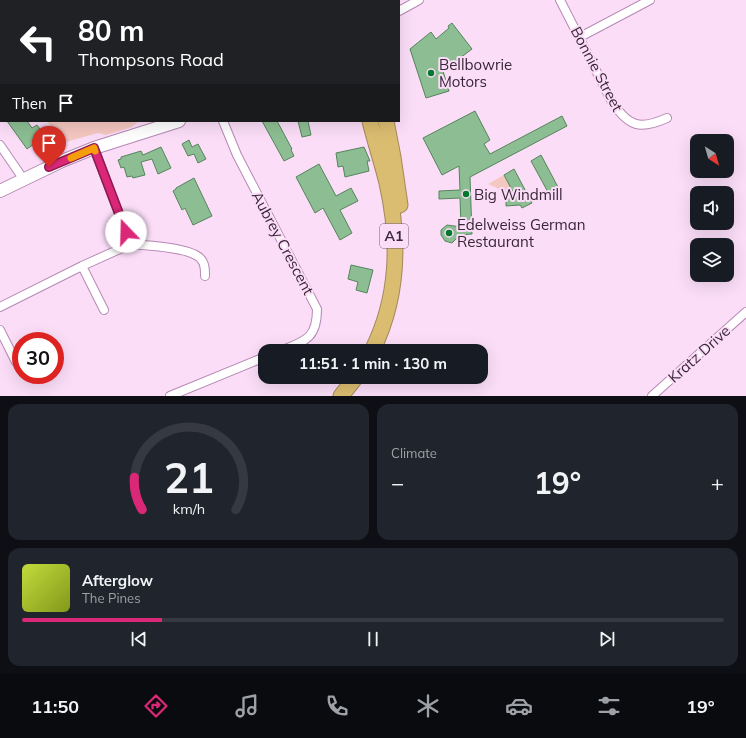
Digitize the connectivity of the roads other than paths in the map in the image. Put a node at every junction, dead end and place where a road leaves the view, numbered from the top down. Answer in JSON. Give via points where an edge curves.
{"nodes":[{"id":1,"x":419,"y":0,"type":"edge"},
{"id":2,"x":560,"y":0,"type":"edge"},
{"id":3,"x":650,"y":0,"type":"edge"},
{"id":4,"x":400,"y":10,"type":"edge"},
{"id":5,"x":580,"y":37,"type":"junction"},
{"id":6,"x":667,"y":118,"type":"dead end"},
{"id":7,"x":176,"y":122,"type":"edge"},
{"id":8,"x":223,"y":122,"type":"edge"},
{"id":9,"x":370,"y":122,"type":"edge"},
{"id":10,"x":385,"y":125,"type":"edge"},
{"id":11,"x":0,"y":145,"type":"edge"},
{"id":12,"x":94,"y":148,"type":"junction"},
{"id":13,"x":24,"y":180,"type":"junction"},
{"id":14,"x":0,"y":191,"type":"edge"},
{"id":15,"x":128,"y":244,"type":"junction"},
{"id":16,"x":82,"y":266,"type":"junction"},
{"id":17,"x":205,"y":276,"type":"dead end"},
{"id":18,"x":0,"y":307,"type":"edge"},
{"id":19,"x":104,"y":310,"type":"dead end"},
{"id":20,"x":746,"y":312,"type":"edge"},
{"id":21,"x":0,"y":330,"type":"edge"},
{"id":22,"x":298,"y":344,"type":"edge"},
{"id":23,"x":375,"y":344,"type":"edge"},
{"id":24,"x":385,"y":344,"type":"edge"},
{"id":25,"x":12,"y":354,"type":"edge"},
{"id":26,"x":258,"y":360,"type":"edge"},
{"id":27,"x":350,"y":384,"type":"edge"},
{"id":28,"x":362,"y":384,"type":"edge"},
{"id":29,"x":170,"y":396,"type":"edge"},
{"id":30,"x":341,"y":396,"type":"edge"},
{"id":31,"x":353,"y":396,"type":"edge"},
{"id":32,"x":652,"y":396,"type":"edge"}],
"edges":[{"from":1,"to":4,"type":"street"},
{"from":2,"to":5,"type":"street","name":"Bonnie Street"},
{"from":3,"to":5,"type":"street"},
{"from":5,"to":6,"type":"street","name":"Bonnie Street","via":[[612,102],[623,116],[641,125]]},
{"from":7,"to":12,"type":"street"},
{"from":8,"to":22,"type":"street","name":"Aubrey Crescent","via":[[237,156],[317,308],[315,325],[305,341]]},
{"from":9,"to":23,"type":"highway","number":"A1","via":[[393,214],[395,268],[387,314]]},
{"from":10,"to":24,"type":"highway","number":"A1","via":[[399,190],[404,236],[400,302]]},
{"from":11,"to":13,"type":"street"},
{"from":12,"to":13,"type":"street"},
{"from":12,"to":15,"type":"street","via":[[126,232]]},
{"from":13,"to":14,"type":"street"},
{"from":15,"to":16,"type":"street"},
{"from":15,"to":17,"type":"street","via":[[194,254],[204,263]]},
{"from":16,"to":18,"type":"street"},
{"from":16,"to":19,"type":"street"},
{"from":20,"to":32,"type":"street","name":"Kratz Drive"},
{"from":21,"to":25,"type":"street"},
{"from":26,"to":29,"type":"street"},
{"from":27,"to":30,"type":"highway"},
{"from":28,"to":31,"type":"highway"}]}
